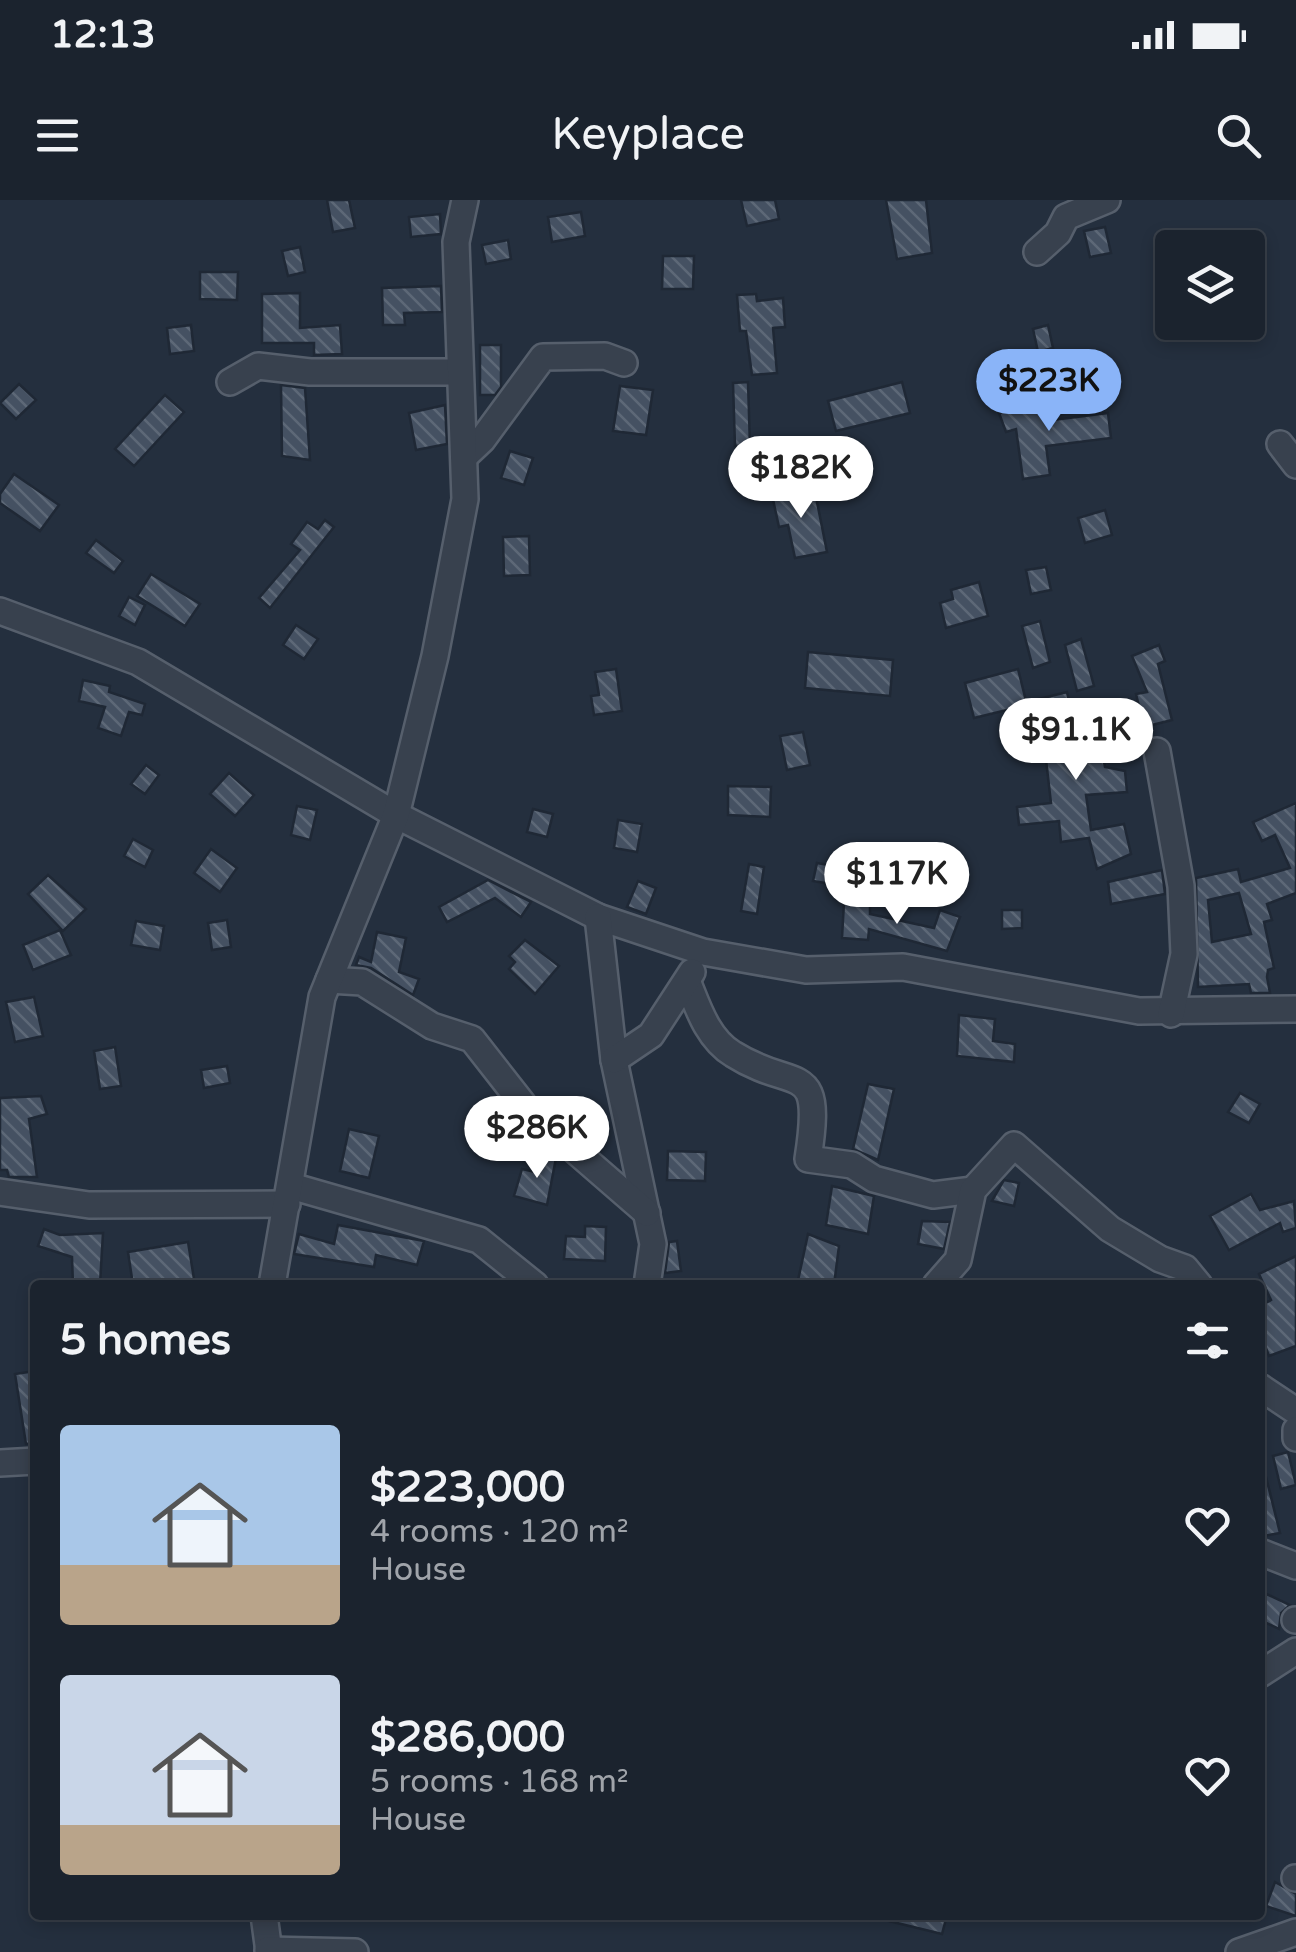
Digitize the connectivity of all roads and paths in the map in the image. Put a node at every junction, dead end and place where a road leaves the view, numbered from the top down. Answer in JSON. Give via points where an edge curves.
{"nodes":[{"id":1,"x":466,"y":200,"type":"edge"},
{"id":2,"x":1107,"y":200,"type":"edge"},
{"id":3,"x":1037,"y":252,"type":"dead end"},
{"id":4,"x":624,"y":363,"type":"dead end"},
{"id":5,"x":460,"y":372,"type":"junction"},
{"id":6,"x":230,"y":382,"type":"dead end"},
{"id":7,"x":1280,"y":444,"type":"dead end"},
{"id":8,"x":464,"y":457,"type":"junction"},
{"id":9,"x":1296,"y":465,"type":"edge"},
{"id":10,"x":0,"y":611,"type":"edge"},
{"id":11,"x":1157,"y":751,"type":"dead end"},
{"id":12,"x":396,"y":815,"type":"junction"},
{"id":13,"x":598,"y":917,"type":"junction"},
{"id":14,"x":703,"y":952,"type":"junction"},
{"id":15,"x":329,"y":980,"type":"junction"},
{"id":16,"x":688,"y":983,"type":"junction"},
{"id":17,"x":1296,"y":1009,"type":"edge"},
{"id":18,"x":1171,"y":1014,"type":"junction"},
{"id":19,"x":614,"y":1060,"type":"junction"},
{"id":20,"x":974,"y":1190,"type":"junction"},
{"id":21,"x":0,"y":1192,"type":"edge"},
{"id":22,"x":289,"y":1195,"type":"junction"},
{"id":23,"x":647,"y":1213,"type":"junction"},
{"id":24,"x":273,"y":1280,"type":"edge"},
{"id":25,"x":528,"y":1280,"type":"edge"},
{"id":26,"x":648,"y":1280,"type":"edge"},
{"id":27,"x":940,"y":1280,"type":"edge"},
{"id":28,"x":1195,"y":1280,"type":"edge"},
{"id":29,"x":1265,"y":1391,"type":"edge"},
{"id":30,"x":1296,"y":1411,"type":"edge"},
{"id":31,"x":30,"y":1461,"type":"edge"},
{"id":32,"x":0,"y":1463,"type":"edge"},
{"id":33,"x":1265,"y":1554,"type":"edge"},
{"id":34,"x":1296,"y":1566,"type":"edge"},
{"id":35,"x":1296,"y":1651,"type":"edge"},
{"id":36,"x":1265,"y":1671,"type":"edge"},
{"id":37,"x":265,"y":1920,"type":"edge"},
{"id":38,"x":1296,"y":1932,"type":"edge"},
{"id":39,"x":268,"y":1951,"type":"edge"},
{"id":40,"x":355,"y":1952,"type":"edge"},
{"id":41,"x":1239,"y":1952,"type":"edge"}],
"edges":[{"from":1,"to":5,"type":"street","via":[[456,242]]},
{"from":2,"to":3,"type":"street","via":[[1066,217]]},
{"from":4,"to":8,"type":"street","via":[[605,356],[543,358]]},
{"from":5,"to":6,"type":"street","via":[[258,366]]},
{"from":5,"to":8,"type":"street"},
{"from":7,"to":9,"type":"street"},
{"from":8,"to":12,"type":"street","via":[[465,499]]},
{"from":10,"to":12,"type":"street","via":[[138,662]]},
{"from":11,"to":18,"type":"street","via":[[1181,886],[1184,954]]},
{"from":12,"to":13,"type":"street"},
{"from":12,"to":15,"type":"street"},
{"from":13,"to":14,"type":"street"},
{"from":13,"to":19,"type":"street"},
{"from":14,"to":16,"type":"street"},
{"from":14,"to":18,"type":"street","via":[[806,970],[903,967]]},
{"from":15,"to":22,"type":"street"},
{"from":15,"to":23,"type":"street","via":[[362,982],[432,1026],[472,1038],[526,1108]]},
{"from":16,"to":19,"type":"street","via":[[652,1034]]},
{"from":16,"to":20,"type":"street","via":[[704,1022],[730,1052],[797,1077],[806,1088],[814,1109],[808,1159],[852,1165],[874,1179],[933,1195]]},
{"from":17,"to":18,"type":"street"},
{"from":19,"to":23,"type":"street"},
{"from":20,"to":27,"type":"street","via":[[958,1260]]},
{"from":20,"to":28,"type":"street","via":[[1014,1145],[1110,1230],[1185,1268]]},
{"from":21,"to":22,"type":"street","via":[[89,1205]]},
{"from":22,"to":24,"type":"street"},
{"from":22,"to":25,"type":"street","via":[[479,1240]]},
{"from":23,"to":26,"type":"street","via":[[653,1244]]},
{"from":29,"to":30,"type":"street"},
{"from":31,"to":32,"type":"street"},
{"from":33,"to":34,"type":"street"},
{"from":35,"to":36,"type":"street"},
{"from":37,"to":39,"type":"street"},
{"from":38,"to":41,"type":"street"},
{"from":39,"to":40,"type":"street"}]}
